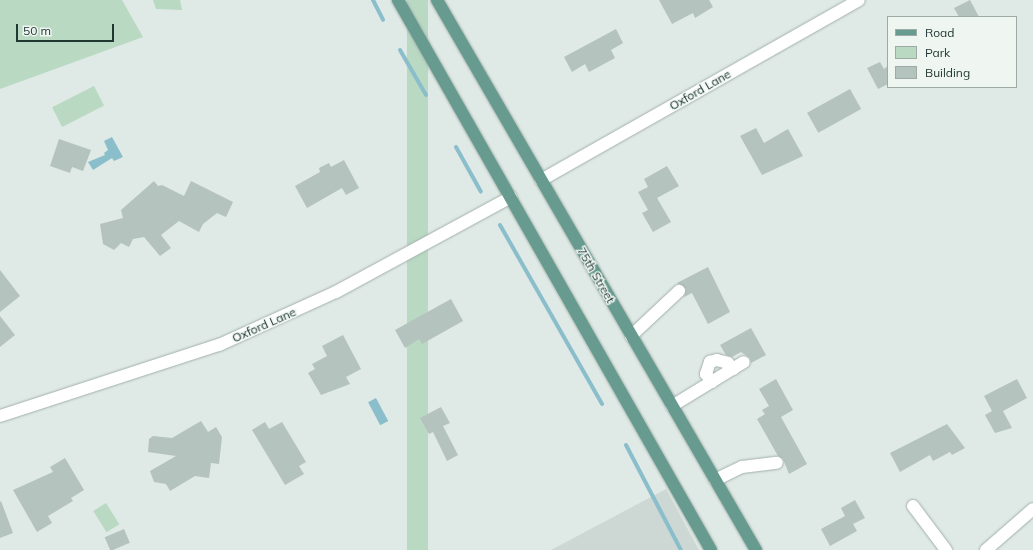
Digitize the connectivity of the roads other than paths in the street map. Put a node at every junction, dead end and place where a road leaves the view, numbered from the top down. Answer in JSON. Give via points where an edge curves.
{"nodes":[{"id":1,"x":398,"y":0,"type":"edge"},
{"id":2,"x":437,"y":0,"type":"edge"},
{"id":3,"x":859,"y":0,"type":"edge"},
{"id":4,"x":541,"y":180,"type":"junction"},
{"id":5,"x":511,"y":197,"type":"junction"},
{"id":6,"x":679,"y":291,"type":"dead end"},
{"id":7,"x":631,"y":336,"type":"junction"},
{"id":8,"x":744,"y":362,"type":"dead end"},
{"id":9,"x":733,"y":369,"type":"junction"},
{"id":10,"x":712,"y":382,"type":"junction"},
{"id":11,"x":672,"y":406,"type":"junction"},
{"id":12,"x":0,"y":416,"type":"edge"},
{"id":13,"x":777,"y":463,"type":"dead end"},
{"id":14,"x":715,"y":480,"type":"junction"},
{"id":15,"x":914,"y":506,"type":"dead end"},
{"id":16,"x":1033,"y":509,"type":"edge"},
{"id":17,"x":711,"y":550,"type":"edge"},
{"id":18,"x":756,"y":550,"type":"edge"},
{"id":19,"x":946,"y":550,"type":"edge"},
{"id":20,"x":986,"y":550,"type":"edge"}],
"edges":[{"from":1,"to":5,"type":"main road"},
{"from":2,"to":4,"type":"main road","name":"75th Street"},
{"from":3,"to":4,"type":"street","name":"Oxford Lane"},
{"from":4,"to":7,"type":"main road","name":"75th Street"},
{"from":5,"to":12,"type":"street","name":"Oxford Lane","via":[[336,292],[219,345]]},
{"from":5,"to":17,"type":"main road"},
{"from":6,"to":7,"type":"street"},
{"from":7,"to":11,"type":"main road","name":"75th Street"},
{"from":8,"to":9,"type":"street"},
{"from":9,"to":10,"type":"street"},
{"from":9,"to":10,"type":"street","via":[[728,363],[717,360],[710,362],[706,374]]},
{"from":10,"to":11,"type":"street"},
{"from":11,"to":14,"type":"main road","name":"75th Street"},
{"from":13,"to":14,"type":"street","via":[[742,467]]},
{"from":14,"to":18,"type":"main road","name":"75th Street"},
{"from":15,"to":19,"type":"street"},
{"from":16,"to":20,"type":"street"}]}
